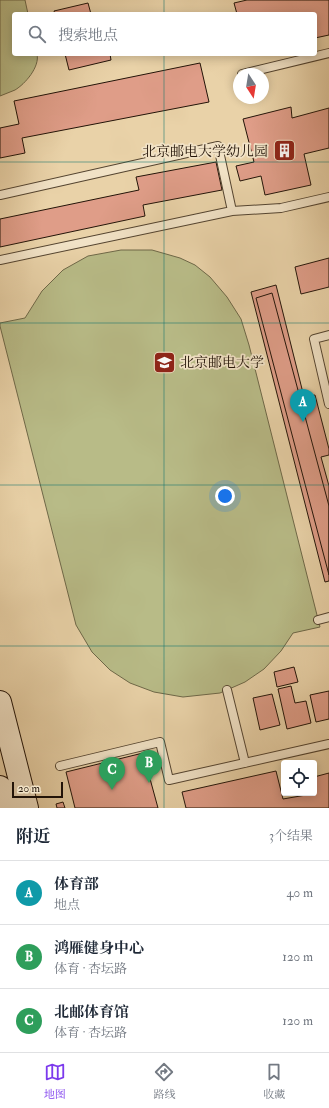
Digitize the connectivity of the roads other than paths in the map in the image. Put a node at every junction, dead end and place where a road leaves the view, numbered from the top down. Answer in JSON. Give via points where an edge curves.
{"nodes":[{"id":1,"x":329,"y":53,"type":"edge"},
{"id":2,"x":317,"y":56,"type":"edge"},
{"id":3,"x":317,"y":56,"type":"edge"},
{"id":4,"x":268,"y":68,"type":"edge"},
{"id":5,"x":0,"y":195,"type":"edge"},
{"id":6,"x":329,"y":197,"type":"edge"},
{"id":7,"x":232,"y":211,"type":"junction"},
{"id":8,"x":0,"y":260,"type":"edge"},
{"id":9,"x":329,"y":336,"type":"edge"},
{"id":10,"x":329,"y":404,"type":"edge"},
{"id":11,"x":329,"y":617,"type":"edge"},
{"id":12,"x":318,"y":620,"type":"dead end"},
{"id":13,"x":227,"y":690,"type":"dead end"},
{"id":14,"x":0,"y":702,"type":"edge"},
{"id":15,"x":329,"y":744,"type":"edge"},
{"id":16,"x":245,"y":763,"type":"junction"},
{"id":17,"x":60,"y":766,"type":"dead end"},
{"id":18,"x":0,"y":787,"type":"edge"},
{"id":19,"x":5,"y":808,"type":"edge"},
{"id":20,"x":27,"y":808,"type":"edge"}],
"edges":[{"from":1,"to":2,"type":"lane"},
{"from":3,"to":4,"type":"lane"},
{"from":5,"to":7,"type":"lane","via":[[218,146]]},
{"from":6,"to":7,"type":"lane","via":[[281,208]]},
{"from":7,"to":8,"type":"lane"},
{"from":9,"to":10,"type":"lane","via":[[314,339]]},
{"from":11,"to":12,"type":"lane"},
{"from":13,"to":16,"type":"lane"},
{"from":14,"to":20,"type":"street"},
{"from":15,"to":16,"type":"lane"},
{"from":16,"to":17,"type":"lane","via":[[169,780],[160,742]]},
{"from":18,"to":19,"type":"street"}]}
